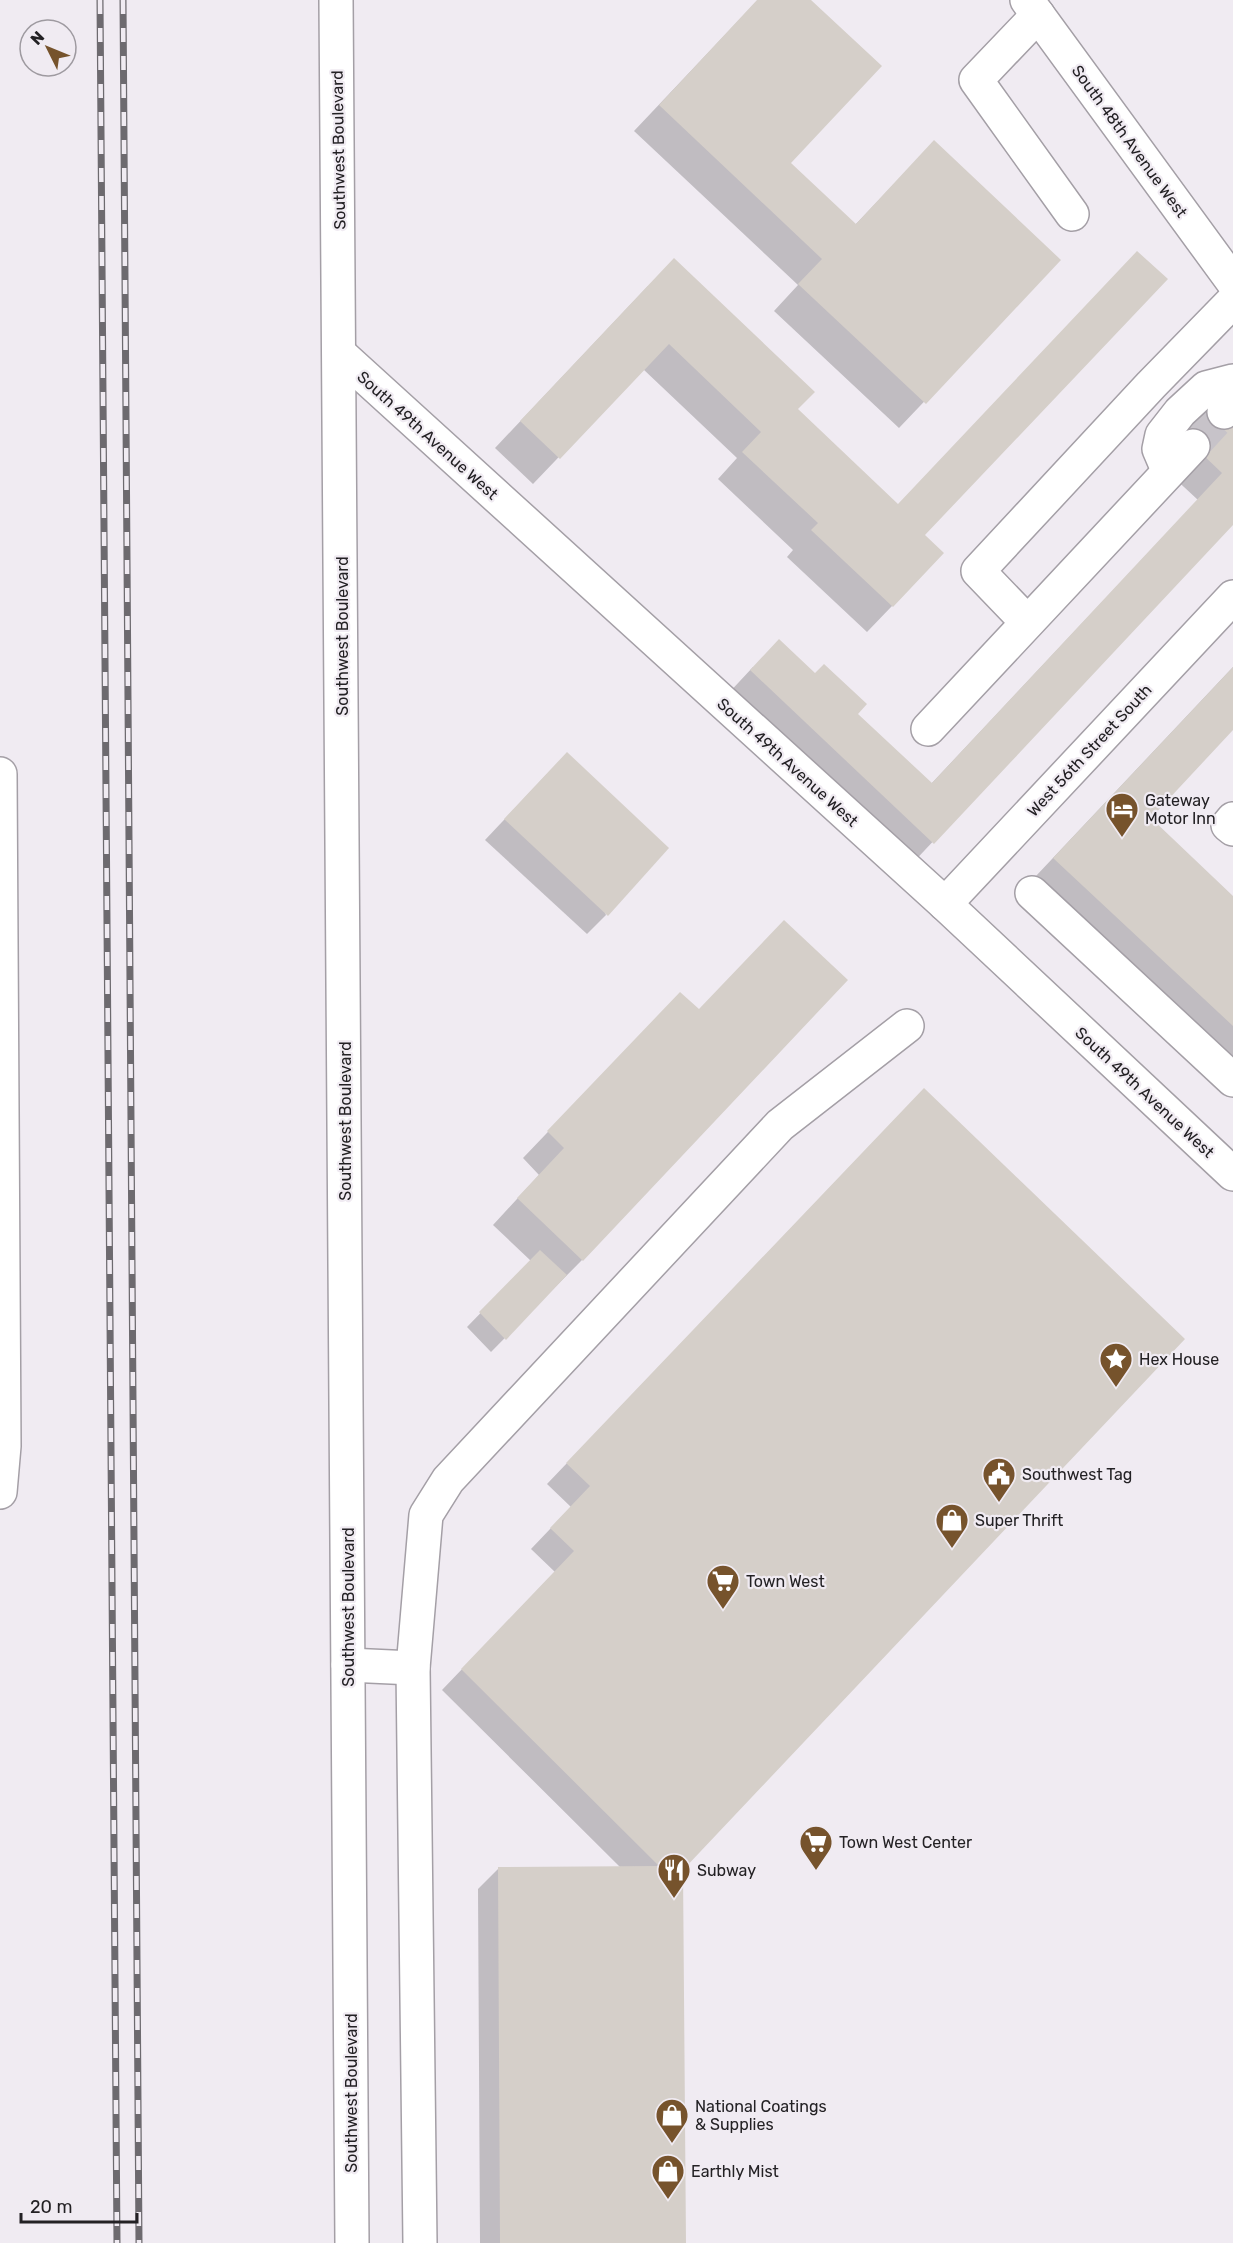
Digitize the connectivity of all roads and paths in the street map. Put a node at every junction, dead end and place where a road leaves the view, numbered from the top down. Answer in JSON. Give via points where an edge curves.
{"nodes":[{"id":1,"x":336,"y":0,"type":"edge"},
{"id":2,"x":1033,"y":7,"type":"edge"},
{"id":3,"x":1072,"y":214,"type":"dead end"},
{"id":4,"x":1233,"y":282,"type":"edge"},
{"id":5,"x":1233,"y":301,"type":"edge"},
{"id":6,"x":340,"y":354,"type":"junction"},
{"id":7,"x":1233,"y":381,"type":"edge"},
{"id":8,"x":1151,"y":385,"type":"junction"},
{"id":9,"x":1180,"y":412,"type":"junction"},
{"id":10,"x":1193,"y":446,"type":"tunnel mouth"},
{"id":11,"x":1168,"y":470,"type":"junction"},
{"id":12,"x":1233,"y":597,"type":"edge"},
{"id":13,"x":1027,"y":622,"type":"junction"},
{"id":14,"x":928,"y":729,"type":"dead end"},
{"id":15,"x":0,"y":774,"type":"edge"},
{"id":16,"x":1233,"y":819,"type":"edge"},
{"id":17,"x":1233,"y":829,"type":"edge"},
{"id":18,"x":1032,"y":893,"type":"dead end"},
{"id":19,"x":945,"y":904,"type":"junction"},
{"id":20,"x":907,"y":1026,"type":"dead end"},
{"id":21,"x":1233,"y":1081,"type":"edge"},
{"id":22,"x":1233,"y":1174,"type":"edge"},
{"id":23,"x":2,"y":1446,"type":"edge"},
{"id":24,"x":0,"y":1492,"type":"edge"},
{"id":25,"x":348,"y":1665,"type":"junction"},
{"id":26,"x":413,"y":1668,"type":"junction"},
{"id":27,"x":352,"y":2243,"type":"edge"},
{"id":28,"x":420,"y":2243,"type":"edge"}],
"edges":[{"from":1,"to":6,"type":"street","name":"Southwest Boulevard"},
{"from":2,"to":3,"type":"street","via":[[976,81]]},
{"from":2,"to":4,"type":"street","name":"South 48th Avenue West"},
{"from":5,"to":8,"type":"street"},
{"from":6,"to":19,"type":"street","name":"South 49th Avenue West"},
{"from":6,"to":25,"type":"street","name":"Southwest Boulevard"},
{"from":7,"to":9,"type":"street","via":[[1206,388]]},
{"from":8,"to":9,"type":"street"},
{"from":8,"to":13,"type":"street","via":[[978,571]]},
{"from":9,"to":11,"type":"street","via":[[1162,435],[1159,449]]},
{"from":10,"to":11,"type":"street"},
{"from":11,"to":13,"type":"street"},
{"from":12,"to":19,"type":"street","name":"West 56th Street South"},
{"from":13,"to":14,"type":"street"},
{"from":15,"to":23,"type":"street"},
{"from":16,"to":17,"type":"street","via":[[1228,825]]},
{"from":18,"to":21,"type":"street"},
{"from":19,"to":22,"type":"street","name":"South 49th Avenue West"},
{"from":20,"to":26,"type":"street","via":[[780,1125],[448,1480],[426,1515]]},
{"from":23,"to":24,"type":"street"},
{"from":25,"to":26,"type":"street"},
{"from":25,"to":27,"type":"street","name":"Southwest Boulevard"},
{"from":26,"to":28,"type":"street"}]}
